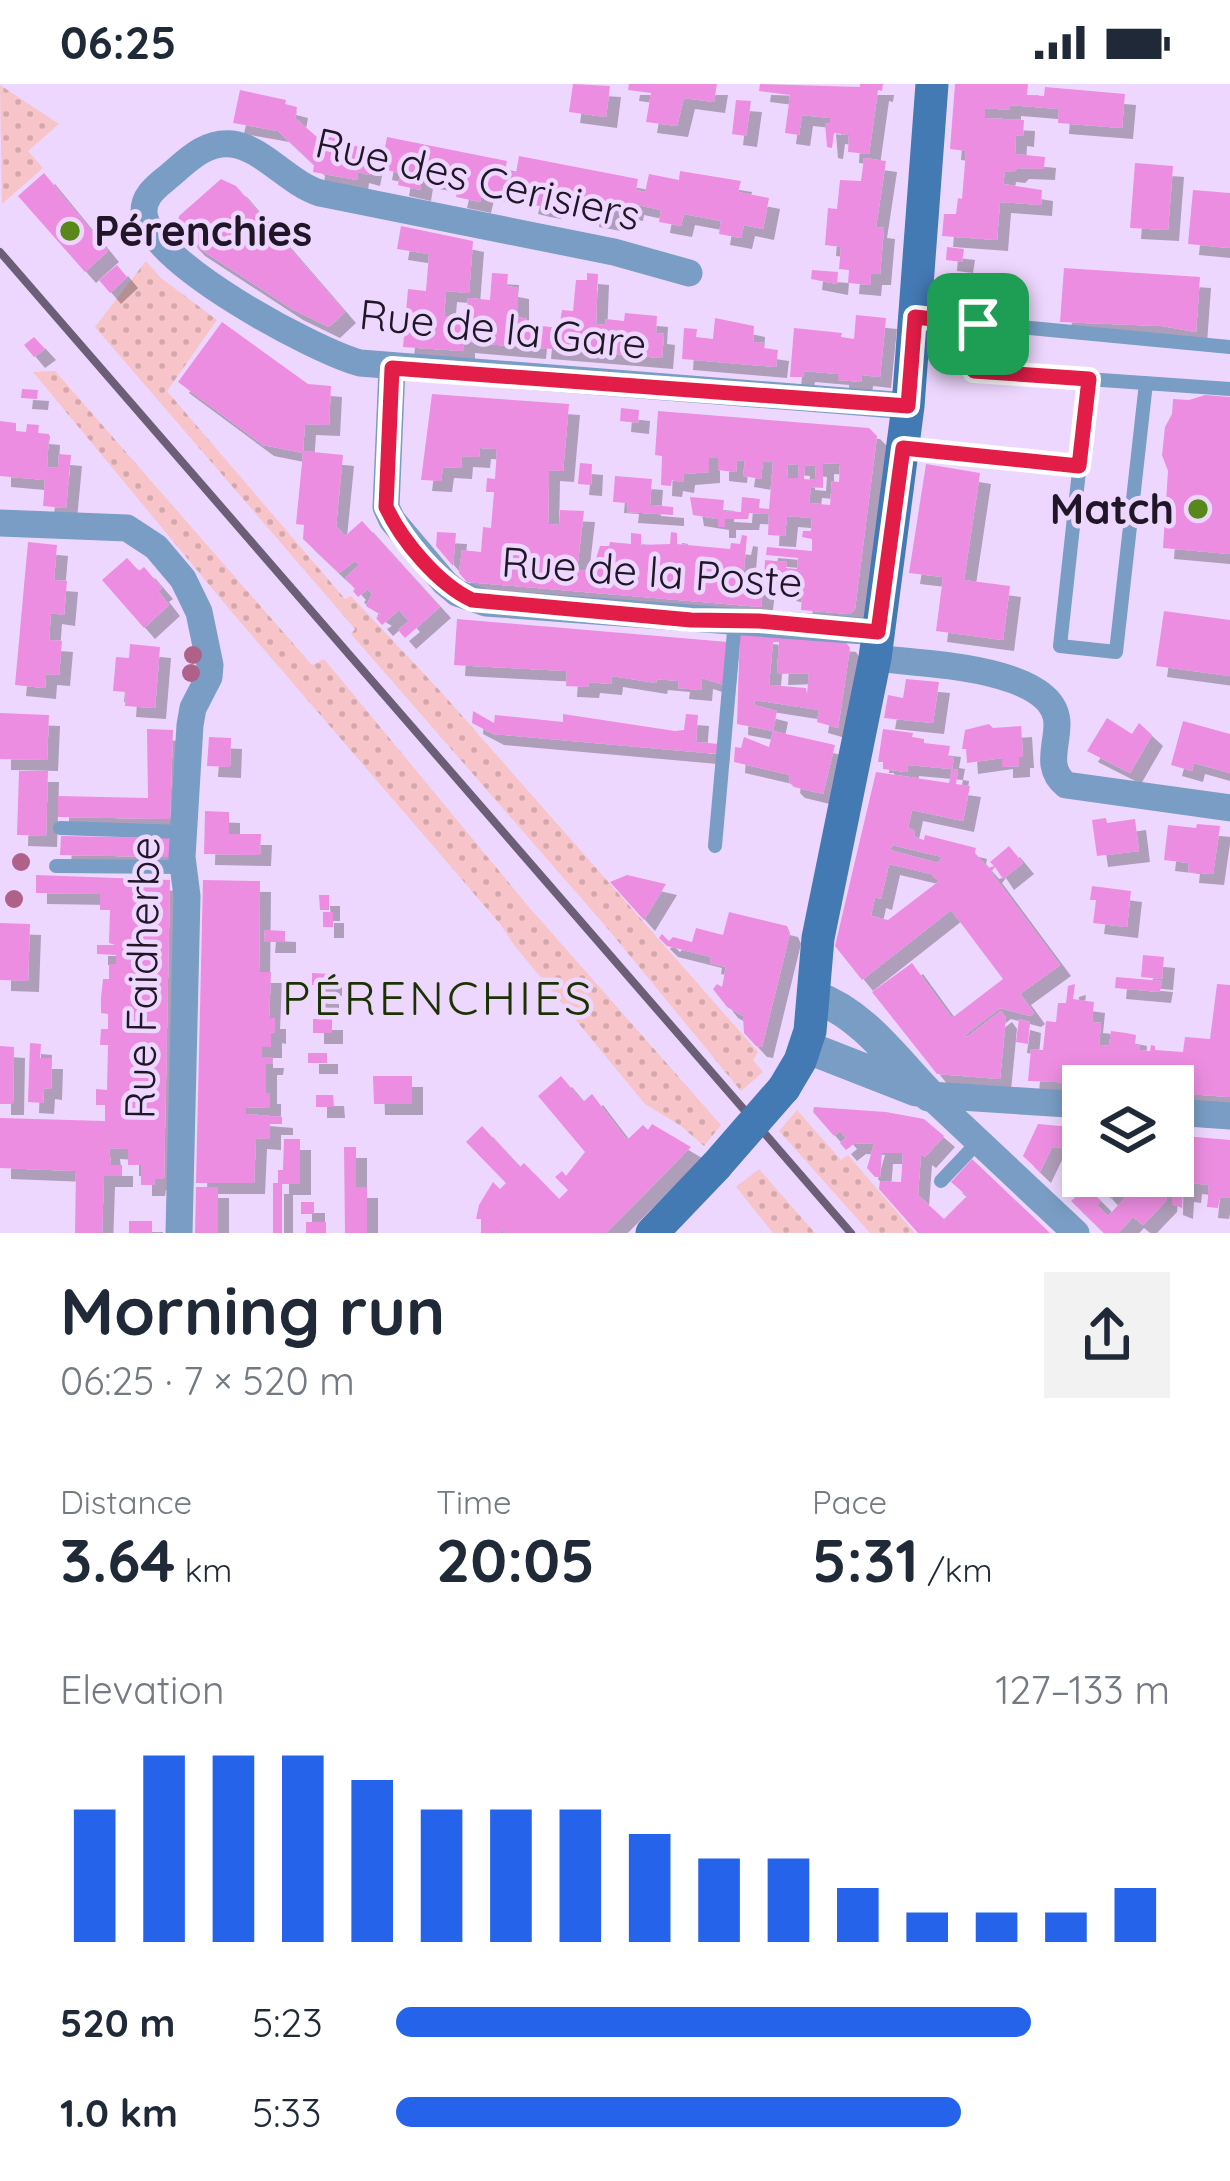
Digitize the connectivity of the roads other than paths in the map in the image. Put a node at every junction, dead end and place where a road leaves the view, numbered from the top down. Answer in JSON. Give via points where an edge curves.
{"nodes":[{"id":1,"x":932,"y":84,"type":"edge"},
{"id":2,"x":144,"y":210,"type":"joint"},
{"id":3,"x":689,"y":273,"type":"dead end"},
{"id":4,"x":915,"y":317,"type":"junction"},
{"id":5,"x":978,"y":324,"type":"junction"},
{"id":6,"x":1230,"y":346,"type":"edge"},
{"id":7,"x":392,"y":368,"type":"junction"},
{"id":8,"x":1089,"y":379,"type":"junction"},
{"id":9,"x":1146,"y":383,"type":"junction"},
{"id":10,"x":1230,"y":389,"type":"edge"},
{"id":11,"x":908,"y":406,"type":"junction"},
{"id":12,"x":903,"y":448,"type":"junction"},
{"id":13,"x":1079,"y":466,"type":"junction"},
{"id":14,"x":0,"y":523,"type":"edge"},
{"id":15,"x":735,"y":620,"type":"junction"},
{"id":16,"x":877,"y":645,"type":"junction"},
{"id":17,"x":1230,"y":808,"type":"edge"},
{"id":18,"x":60,"y":828,"type":"dead end"},
{"id":19,"x":183,"y":832,"type":"junction"},
{"id":20,"x":715,"y":846,"type":"dead end"},
{"id":21,"x":56,"y":866,"type":"dead end"},
{"id":22,"x":184,"y":868,"type":"junction"},
{"id":23,"x":814,"y":997,"type":"junction"},
{"id":24,"x":806,"y":1047,"type":"junction"},
{"id":25,"x":929,"y":1095,"type":"junction"},
{"id":26,"x":1062,"y":1104,"type":"edge"},
{"id":27,"x":1194,"y":1113,"type":"edge"},
{"id":28,"x":1230,"y":1116,"type":"edge"},
{"id":29,"x":979,"y":1141,"type":"junction"},
{"id":30,"x":711,"y":1173,"type":"junction"},
{"id":31,"x":941,"y":1181,"type":"dead end"},
{"id":32,"x":179,"y":1233,"type":"edge"},
{"id":33,"x":652,"y":1233,"type":"edge"},
{"id":34,"x":673,"y":1233,"type":"edge"},
{"id":35,"x":1076,"y":1233,"type":"edge"}],
"edges":[{"from":1,"to":4,"type":"main road"},
{"from":2,"to":3,"type":"street","name":"Rue des Cerisiers","via":[[148,195],[200,150],[229,144],[320,193]]},
{"from":2,"to":7,"type":"street","name":"Rue de la Gare","via":[[180,262],[279,327],[346,359]]},
{"from":4,"to":5,"type":"lane"},
{"from":4,"to":11,"type":"main road"},
{"from":5,"to":6,"type":"lane"},
{"from":5,"to":8,"type":"lane","via":[[974,371]]},
{"from":7,"to":11,"type":"street","name":"Rue de la Gare"},
{"from":7,"to":15,"type":"street","name":"Rue de la Poste","via":[[386,507],[457,593],[486,603]]},
{"from":8,"to":9,"type":"lane"},
{"from":8,"to":13,"type":"lane"},
{"from":9,"to":10,"type":"lane"},
{"from":9,"to":13,"type":"lane","via":[[1117,652],[1060,646]]},
{"from":11,"to":12,"type":"main road"},
{"from":12,"to":13,"type":"lane"},
{"from":12,"to":16,"type":"main road"},
{"from":14,"to":19,"type":"street","name":"Rue Faidherbe","via":[[127,528],[172,564],[199,612],[210,665],[190,724]]},
{"from":15,"to":16,"type":"street","name":"Rue de la Poste"},
{"from":15,"to":20,"type":"lane"},
{"from":16,"to":17,"type":"street","name":"Rue de la Poste","via":[[1045,694],[1056,713],[1052,763],[1066,785]]},
{"from":16,"to":23,"type":"main road","via":[[818,938]]},
{"from":18,"to":19,"type":"lane"},
{"from":19,"to":22,"type":"street","name":"Rue Faidherbe"},
{"from":21,"to":22,"type":"lane"},
{"from":22,"to":32,"type":"street","name":"Rue Faidherbe"},
{"from":23,"to":24,"type":"main road"},
{"from":23,"to":25,"type":"street","via":[[858,1022]]},
{"from":24,"to":25,"type":"street"},
{"from":24,"to":30,"type":"main road","bridge":true,"via":[[784,1088]]},
{"from":25,"to":26,"type":"street"},
{"from":25,"to":29,"type":"street"},
{"from":27,"to":28,"type":"street"},
{"from":29,"to":31,"type":"lane"},
{"from":29,"to":35,"type":"street"},
{"from":30,"to":33,"type":"main road"},
{"from":30,"to":34,"type":"main road"}]}
